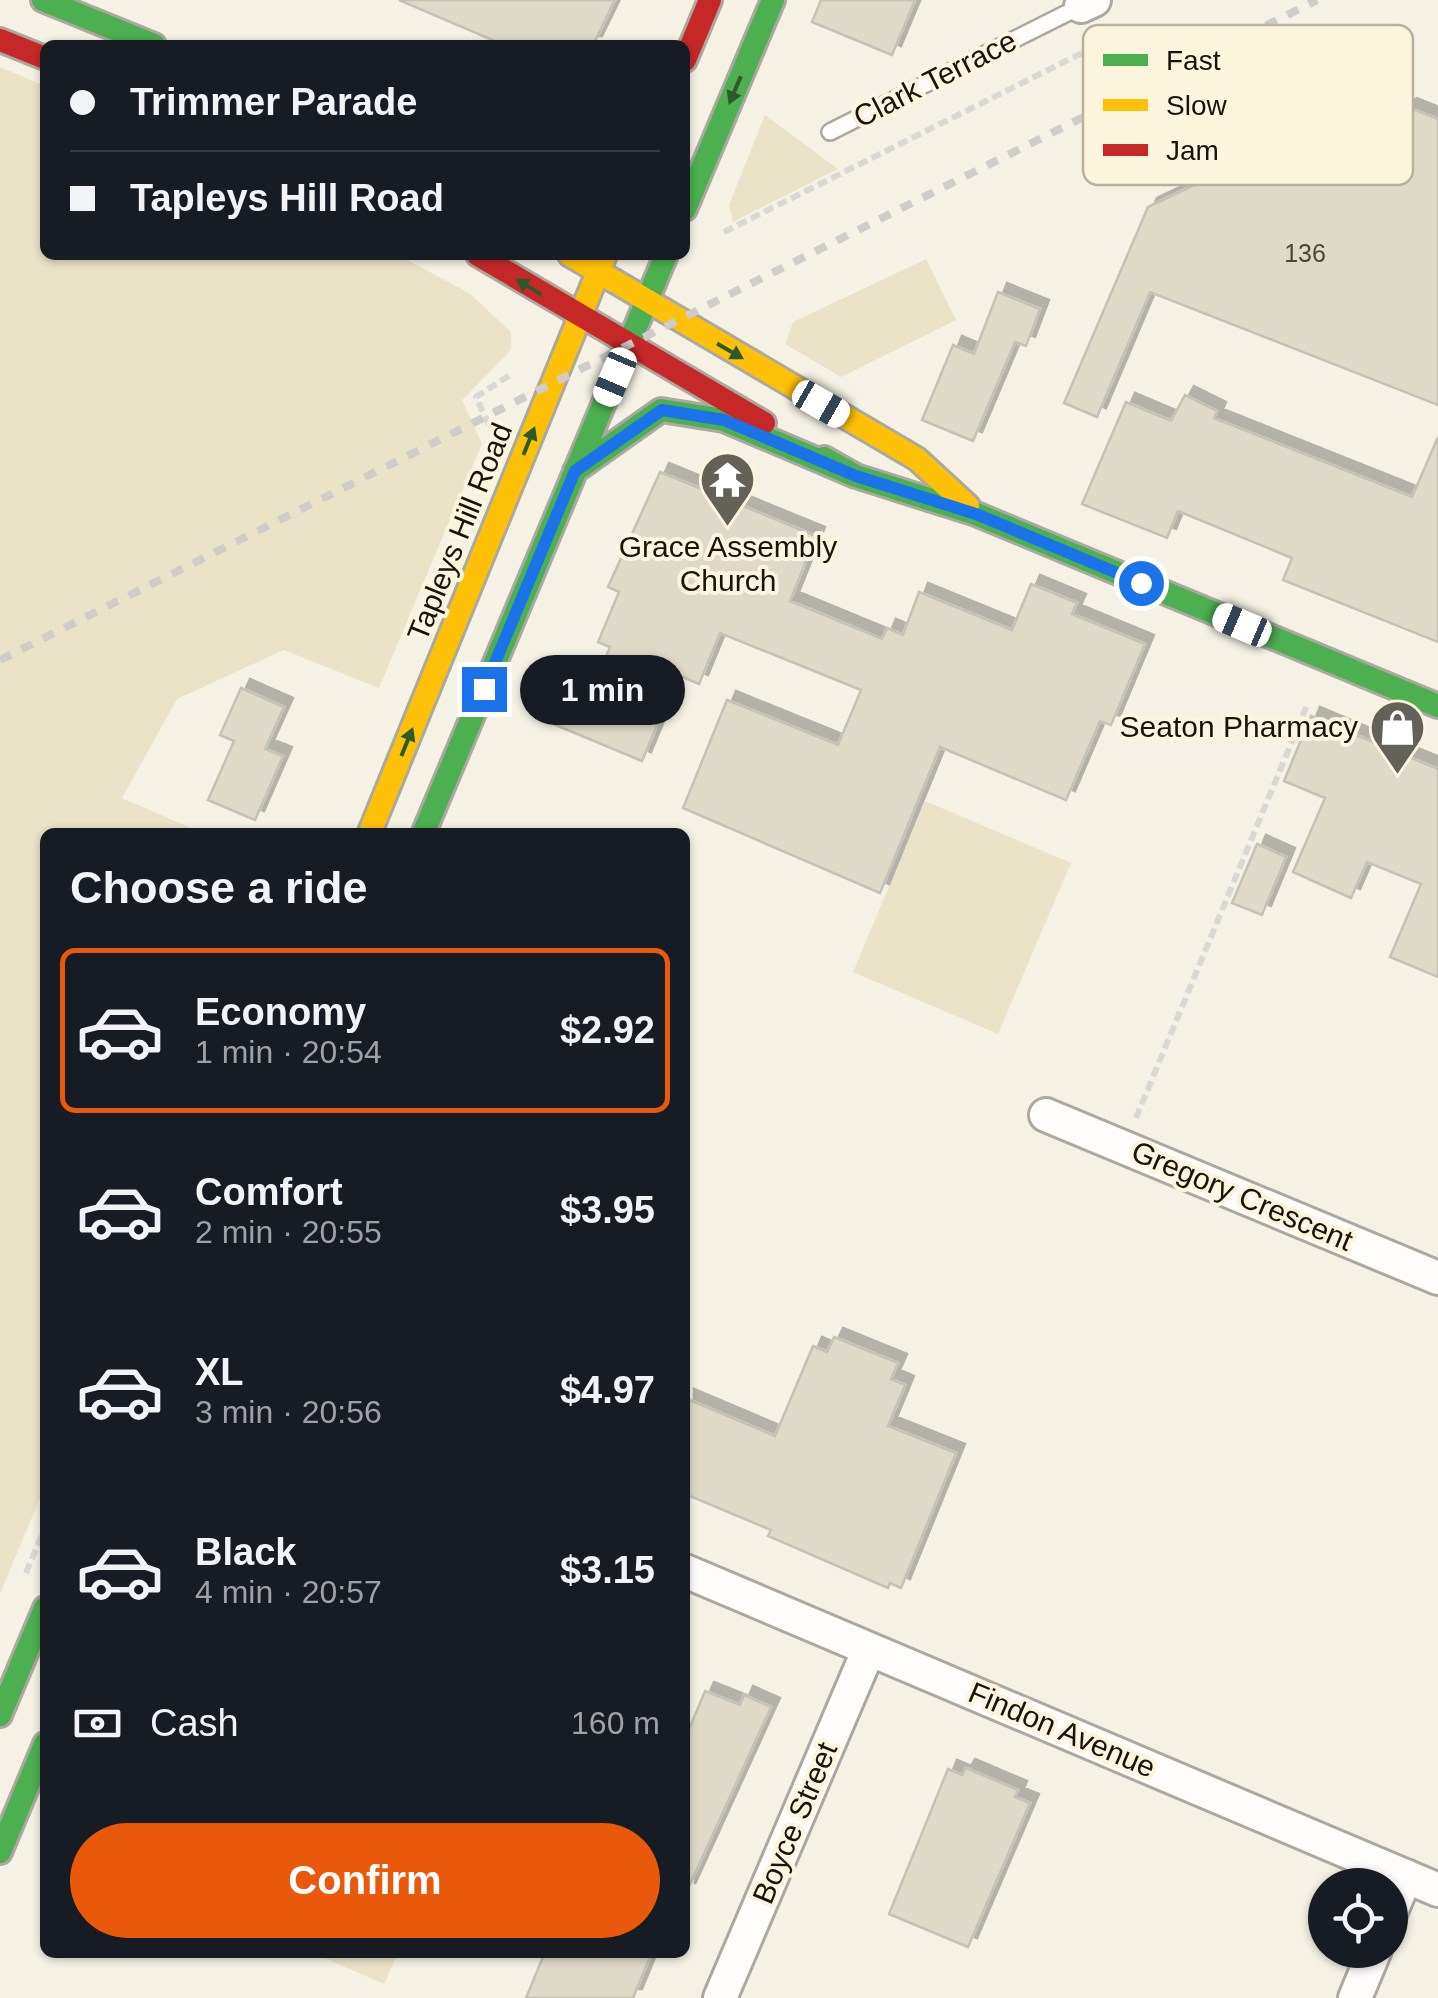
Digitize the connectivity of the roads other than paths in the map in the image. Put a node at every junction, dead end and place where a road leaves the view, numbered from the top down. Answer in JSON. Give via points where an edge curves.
{"nodes":[{"id":1,"x":43,"y":0,"type":"edge"},
{"id":2,"x":710,"y":0,"type":"edge"},
{"id":3,"x":773,"y":0,"type":"edge"},
{"id":4,"x":1093,"y":6,"type":"edge"},
{"id":5,"x":0,"y":40,"type":"edge"},
{"id":6,"x":142,"y":40,"type":"edge"},
{"id":7,"x":690,"y":48,"type":"edge"},
{"id":8,"x":40,"y":56,"type":"edge"},
{"id":9,"x":830,"y":132,"type":"dead end"},
{"id":10,"x":690,"y":197,"type":"edge"},
{"id":11,"x":486,"y":260,"type":"edge"},
{"id":12,"x":664,"y":260,"type":"edge"},
{"id":13,"x":601,"y":264,"type":"edge"},
{"id":14,"x":646,"y":303,"type":"junction"},
{"id":15,"x":580,"y":318,"type":"junction"},
{"id":16,"x":628,"y":346,"type":"junction"},
{"id":17,"x":575,"y":471,"type":"junction"},
{"id":18,"x":856,"y":476,"type":"junction"},
{"id":19,"x":976,"y":514,"type":"junction"},
{"id":20,"x":1438,"y":706,"type":"edge"},
{"id":21,"x":372,"y":828,"type":"edge"},
{"id":22,"x":426,"y":828,"type":"edge"},
{"id":23,"x":1046,"y":1115,"type":"dead end"},
{"id":24,"x":1438,"y":1278,"type":"edge"},
{"id":25,"x":690,"y":1573,"type":"edge"},
{"id":26,"x":40,"y":1620,"type":"edge"},
{"id":27,"x":869,"y":1649,"type":"junction"},
{"id":28,"x":0,"y":1715,"type":"edge"},
{"id":29,"x":40,"y":1756,"type":"edge"},
{"id":30,"x":0,"y":1852,"type":"edge"},
{"id":31,"x":1387,"y":1868,"type":"edge"},
{"id":32,"x":1408,"y":1877,"type":"edge"},
{"id":33,"x":1438,"y":1890,"type":"edge"},
{"id":34,"x":1368,"y":1968,"type":"edge"},
{"id":35,"x":720,"y":1998,"type":"edge"},
{"id":36,"x":1355,"y":1998,"type":"edge"}],
"edges":[{"from":1,"to":6,"type":"main road"},
{"from":2,"to":7,"type":"main road"},
{"from":3,"to":10,"type":"main road","one_way":true},
{"from":4,"to":9,"type":"lane","name":"Clark Terrace"},
{"from":5,"to":8,"type":"main road"},
{"from":15,"to":11,"type":"main road","one_way":true},
{"from":12,"to":14,"type":"main road"},
{"from":13,"to":14,"type":"main road"},
{"from":13,"to":15,"type":"main road","name":"Tapleys Hill Road"},
{"from":14,"to":16,"type":"main road"},
{"from":14,"to":19,"type":"main road","one_way":true,"via":[[917,459]]},
{"from":15,"to":16,"type":"main road"},
{"from":21,"to":15,"type":"main road","name":"Tapleys Hill Road","one_way":true},
{"from":16,"to":17,"type":"main road"},
{"from":16,"to":18,"type":"main road"},
{"from":17,"to":18,"type":"main road","via":[[662,410],[724,420]]},
{"from":17,"to":22,"type":"main road"},
{"from":18,"to":19,"type":"main road"},
{"from":19,"to":20,"type":"main road"},
{"from":23,"to":24,"type":"street","name":"Gregory Crescent"},
{"from":25,"to":27,"type":"street","name":"Findon Avenue"},
{"from":26,"to":28,"type":"main road"},
{"from":27,"to":31,"type":"street","name":"Findon Avenue"},
{"from":27,"to":35,"type":"street","name":"Boyce Street"},
{"from":29,"to":30,"type":"main road"},
{"from":32,"to":33,"type":"street","name":"Findon Avenue"},
{"from":34,"to":36,"type":"street"}]}
